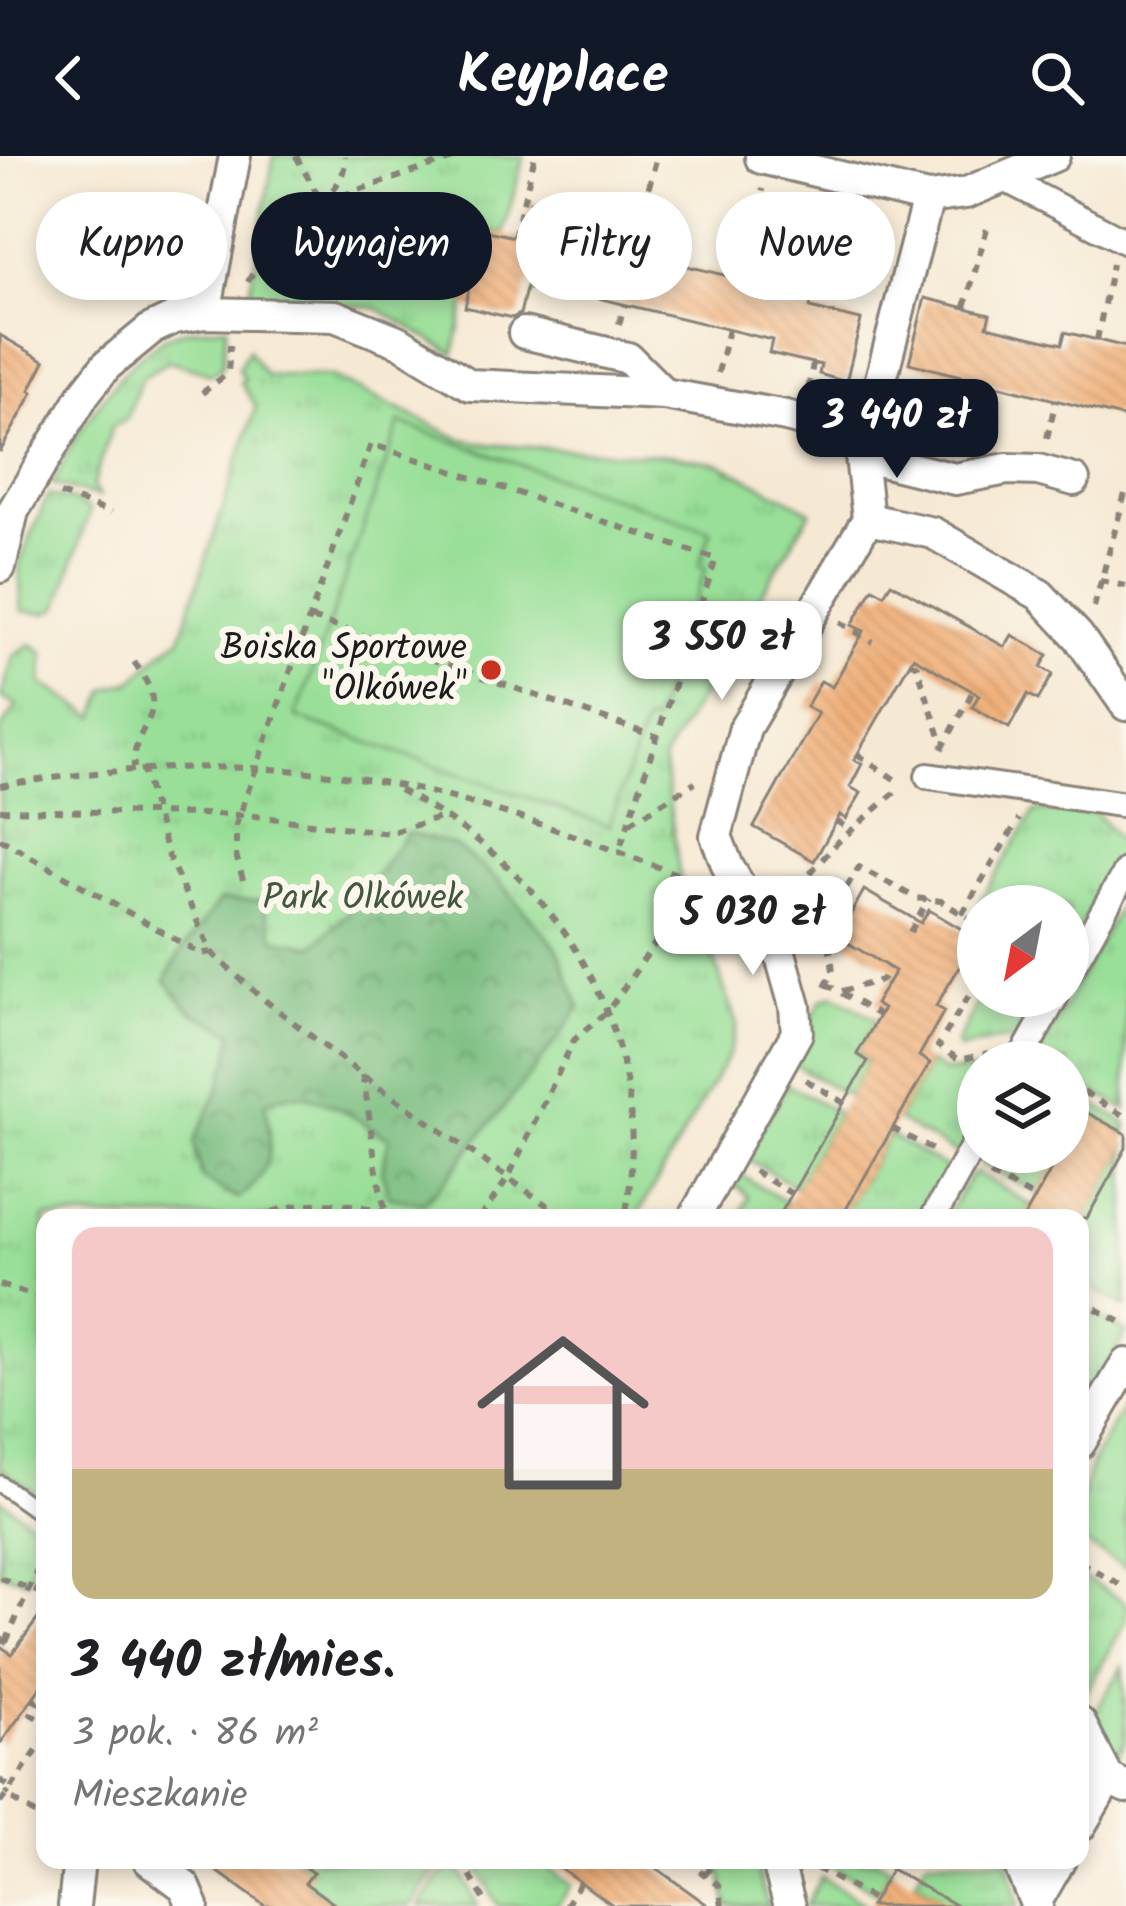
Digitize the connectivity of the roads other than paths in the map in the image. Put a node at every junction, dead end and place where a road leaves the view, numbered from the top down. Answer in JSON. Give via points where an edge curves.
{"nodes":[{"id":1,"x":235,"y":156,"type":"edge"},
{"id":2,"x":1054,"y":156,"type":"edge"},
{"id":3,"x":766,"y":159,"type":"edge"},
{"id":4,"x":1003,"y":178,"type":"junction"},
{"id":5,"x":928,"y":198,"type":"junction"},
{"id":6,"x":1126,"y":242,"type":"edge"},
{"id":7,"x":218,"y":313,"type":"junction"},
{"id":8,"x":524,"y":333,"type":"dead end"},
{"id":9,"x":664,"y":394,"type":"junction"},
{"id":10,"x":864,"y":447,"type":"junction"},
{"id":11,"x":1074,"y":480,"type":"dead end"},
{"id":12,"x":868,"y":519,"type":"junction"},
{"id":13,"x":0,"y":567,"type":"edge"},
{"id":14,"x":1126,"y":705,"type":"edge"},
{"id":15,"x":928,"y":776,"type":"road end"},
{"id":16,"x":1126,"y":805,"type":"edge"},
{"id":17,"x":1126,"y":871,"type":"edge"},
{"id":18,"x":1089,"y":937,"type":"edge"},
{"id":19,"x":958,"y":1173,"type":"edge"},
{"id":20,"x":699,"y":1209,"type":"edge"},
{"id":21,"x":938,"y":1209,"type":"edge"},
{"id":22,"x":1126,"y":1364,"type":"edge"},
{"id":23,"x":1089,"y":1427,"type":"edge"},
{"id":24,"x":0,"y":1484,"type":"edge"},
{"id":25,"x":36,"y":1510,"type":"edge"},
{"id":26,"x":1089,"y":1738,"type":"edge"},
{"id":27,"x":1117,"y":1783,"type":"edge"},
{"id":28,"x":1089,"y":1816,"type":"edge"},
{"id":29,"x":78,"y":1869,"type":"edge"},
{"id":30,"x":161,"y":1869,"type":"edge"},
{"id":31,"x":780,"y":1869,"type":"edge"},
{"id":32,"x":1021,"y":1869,"type":"edge"},
{"id":33,"x":1055,"y":1869,"type":"edge"},
{"id":34,"x":1037,"y":1903,"type":"edge"},
{"id":35,"x":74,"y":1906,"type":"edge"},
{"id":36,"x":194,"y":1906,"type":"edge"},
{"id":37,"x":790,"y":1906,"type":"edge"}],
"edges":[{"from":1,"to":7,"type":"street"},
{"from":2,"to":4,"type":"street"},
{"from":3,"to":5,"type":"street"},
{"from":4,"to":5,"type":"street"},
{"from":4,"to":6,"type":"street"},
{"from":5,"to":10,"type":"street"},
{"from":7,"to":9,"type":"street","via":[[335,316],[400,342],[470,385]]},
{"from":7,"to":13,"type":"street","via":[[154,327],[106,366],[6,526]]},
{"from":8,"to":9,"type":"street","via":[[628,358]]},
{"from":9,"to":10,"type":"street","via":[[786,416]]},
{"from":10,"to":11,"type":"street","via":[[930,475],[1038,470]]},
{"from":10,"to":12,"type":"street"},
{"from":12,"to":14,"type":"street","via":[[933,533],[1040,595]]},
{"from":12,"to":20,"type":"street","via":[[746,728],[716,836],[780,953],[798,1022]]},
{"from":15,"to":16,"type":"street"},
{"from":17,"to":18,"type":"street"},
{"from":19,"to":21,"type":"street"},
{"from":22,"to":23,"type":"street"},
{"from":24,"to":25,"type":"lane"},
{"from":26,"to":27,"type":"street"},
{"from":27,"to":28,"type":"street"},
{"from":29,"to":35,"type":"street"},
{"from":30,"to":36,"type":"street"},
{"from":31,"to":37,"type":"street"},
{"from":32,"to":34,"type":"street"},
{"from":33,"to":34,"type":"street"}]}
